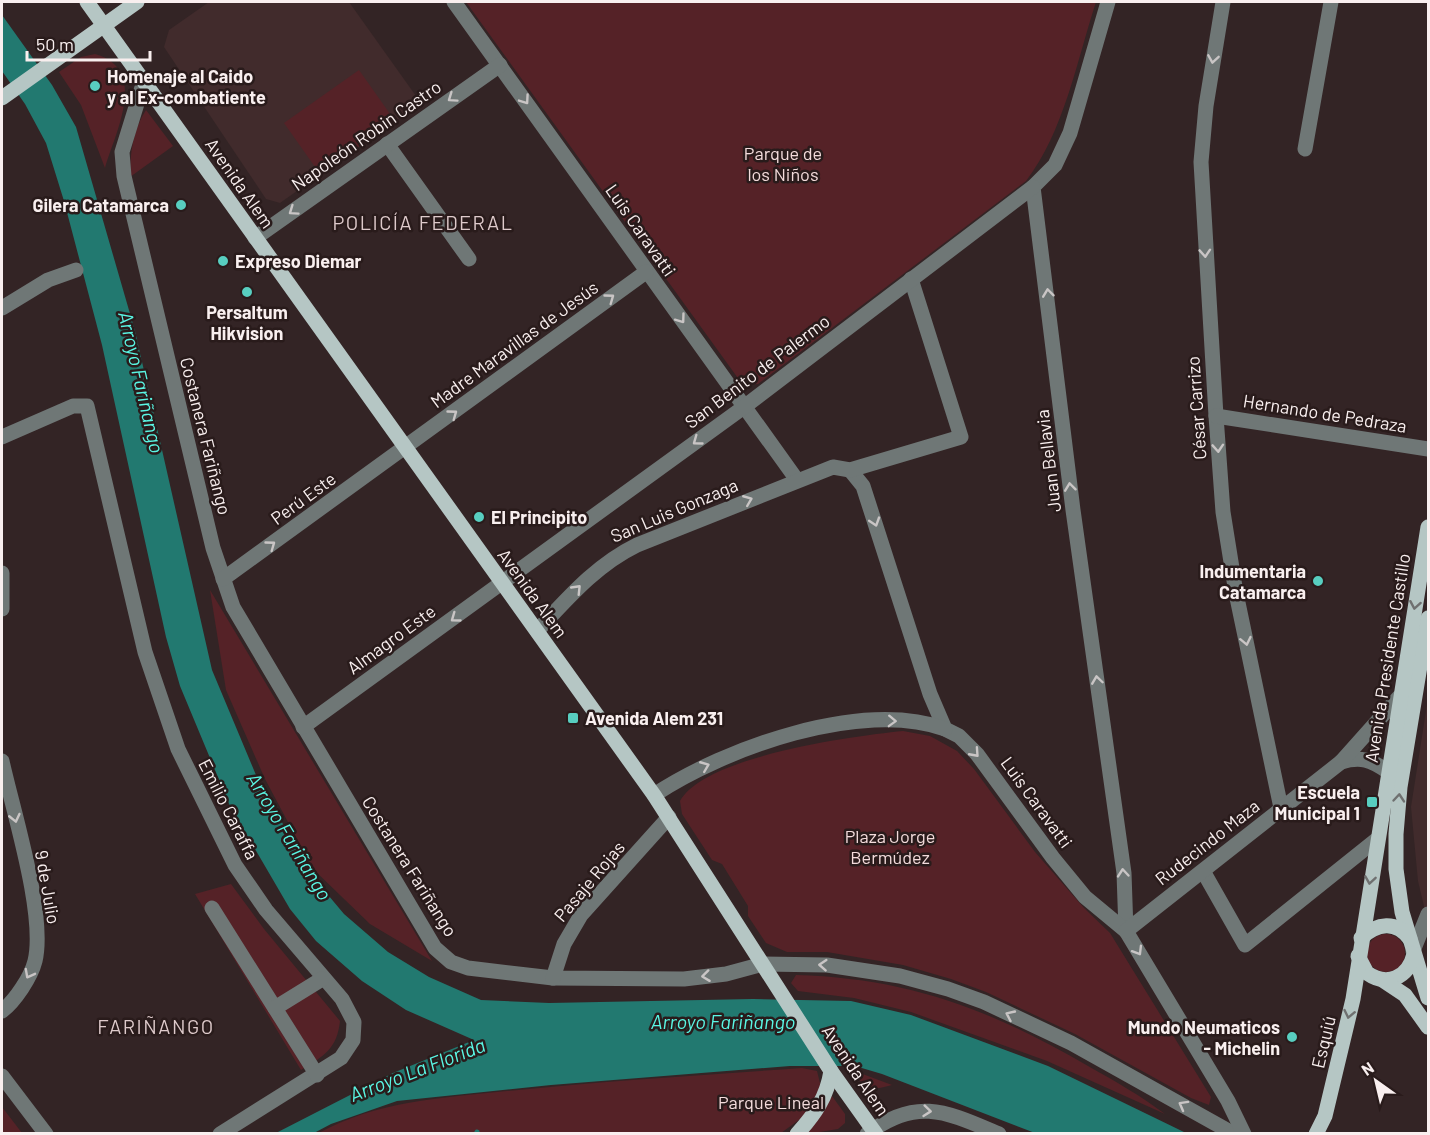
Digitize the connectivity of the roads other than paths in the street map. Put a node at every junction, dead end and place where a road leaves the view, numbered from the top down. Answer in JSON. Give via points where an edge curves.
{"nodes":[{"id":1,"x":87,"y":2,"type":"edge"},
{"id":2,"x":137,"y":2,"type":"edge"},
{"id":3,"x":454,"y":2,"type":"edge"},
{"id":4,"x":1108,"y":2,"type":"edge"},
{"id":5,"x":1223,"y":2,"type":"edge"},
{"id":6,"x":1331,"y":2,"type":"edge"},
{"id":7,"x":104,"y":25,"type":"junction"},
{"id":8,"x":500,"y":65,"type":"junction"},
{"id":9,"x":144,"y":81,"type":"junction"},
{"id":10,"x":5,"y":95,"type":"edge"},
{"id":11,"x":387,"y":144,"type":"junction"},
{"id":12,"x":1305,"y":149,"type":"dead end"},
{"id":13,"x":1033,"y":187,"type":"junction"},
{"id":14,"x":255,"y":238,"type":"junction"},
{"id":15,"x":469,"y":259,"type":"dead end"},
{"id":16,"x":76,"y":270,"type":"dead end"},
{"id":17,"x":646,"y":272,"type":"junction"},
{"id":18,"x":910,"y":279,"type":"junction"},
{"id":19,"x":2,"y":308,"type":"edge"},
{"id":20,"x":744,"y":407,"type":"junction"},
{"id":21,"x":1216,"y":416,"type":"junction"},
{"id":22,"x":2,"y":437,"type":"edge"},
{"id":23,"x":406,"y":448,"type":"junction"},
{"id":24,"x":1428,"y":448,"type":"edge"},
{"id":25,"x":850,"y":470,"type":"junction"},
{"id":26,"x":797,"y":480,"type":"junction"},
{"id":27,"x":1428,"y":527,"type":"edge"},
{"id":28,"x":2,"y":573,"type":"edge"},
{"id":29,"x":224,"y":579,"type":"junction"},
{"id":30,"x":502,"y":584,"type":"junction"},
{"id":31,"x":2,"y":609,"type":"edge"},
{"id":32,"x":1428,"y":618,"type":"edge"},
{"id":33,"x":537,"y":631,"type":"junction"},
{"id":34,"x":1399,"y":698,"type":"junction"},
{"id":35,"x":303,"y":727,"type":"junction"},
{"id":36,"x":945,"y":729,"type":"junction"},
{"id":37,"x":2,"y":761,"type":"edge"},
{"id":38,"x":1341,"y":762,"type":"junction"},
{"id":39,"x":1387,"y":771,"type":"junction"},
{"id":40,"x":654,"y":795,"type":"junction"},
{"id":41,"x":1281,"y":808,"type":"junction"},
{"id":42,"x":669,"y":818,"type":"junction"},
{"id":43,"x":1376,"y":840,"type":"junction"},
{"id":44,"x":1203,"y":871,"type":"junction"},
{"id":45,"x":212,"y":908,"type":"dead end"},
{"id":46,"x":1428,"y":914,"type":"edge"},
{"id":47,"x":1126,"y":932,"type":"junction"},
{"id":48,"x":1361,"y":938,"type":"junction"},
{"id":49,"x":1412,"y":948,"type":"junction"},
{"id":50,"x":1358,"y":956,"type":"junction"},
{"id":51,"x":763,"y":964,"type":"junction"},
{"id":52,"x":553,"y":978,"type":"junction"},
{"id":53,"x":322,"y":979,"type":"junction"},
{"id":54,"x":1384,"y":981,"type":"junction"},
{"id":55,"x":1428,"y":998,"type":"edge"},
{"id":56,"x":275,"y":1008,"type":"junction"},
{"id":57,"x":2,"y":1011,"type":"edge"},
{"id":58,"x":1428,"y":1027,"type":"edge"},
{"id":59,"x":831,"y":1071,"type":"junction"},
{"id":60,"x":317,"y":1075,"type":"junction"},
{"id":61,"x":2,"y":1076,"type":"edge"},
{"id":62,"x":869,"y":1132,"type":"edge"},
{"id":63,"x":46,"y":1134,"type":"edge"},
{"id":64,"x":220,"y":1134,"type":"edge"},
{"id":65,"x":797,"y":1134,"type":"edge"},
{"id":66,"x":999,"y":1134,"type":"edge"},
{"id":67,"x":1234,"y":1134,"type":"edge"},
{"id":68,"x":1244,"y":1134,"type":"edge"},
{"id":69,"x":1316,"y":1134,"type":"edge"}],
"edges":[{"from":1,"to":7,"type":"main road","name":"Avenida Alem"},
{"from":2,"to":7,"type":"main road"},
{"from":3,"to":8,"type":"street","name":"Luis Caravatti"},
{"from":4,"to":13,"type":"street","via":[[1070,133],[1056,165]]},
{"from":5,"to":21,"type":"street","name":"César Carrizo","one_way":true,"via":[[1201,162]]},
{"from":6,"to":12,"type":"street"},
{"from":7,"to":9,"type":"main road","name":"Avenida Alem"},
{"from":7,"to":10,"type":"main road"},
{"from":8,"to":11,"type":"street","name":"Napoleón Robin Castro","one_way":true},
{"from":8,"to":17,"type":"street","name":"Luis Caravatti","one_way":true},
{"from":9,"to":14,"type":"main road","name":"Avenida Alem"},
{"from":9,"to":29,"type":"street","name":"Costanera Fariñango","via":[[122,152],[124,176],[213,548]]},
{"from":11,"to":14,"type":"street","name":"Napoleón Robin Castro","one_way":true},
{"from":11,"to":15,"type":"street"},
{"from":13,"to":18,"type":"street","name":"San Benito de Palermo"},
{"from":47,"to":13,"type":"street","name":"Juan Bellavia","one_way":true,"via":[[1124,873]]},
{"from":14,"to":23,"type":"main road","name":"Avenida Alem"},
{"from":16,"to":19,"type":"street","via":[[48,280]]},
{"from":17,"to":20,"type":"street","name":"Luis Caravatti","one_way":true},
{"from":23,"to":17,"type":"street","name":"Madre Maravillas de Jesús","one_way":true},
{"from":18,"to":20,"type":"street","name":"San Benito de Palermo"},
{"from":18,"to":25,"type":"street","name":"San Luis Gonzaga","via":[[961,437]]},
{"from":20,"to":26,"type":"street","name":"Luis Caravatti"},
{"from":20,"to":30,"type":"street","name":"San Benito de Palermo","one_way":true},
{"from":21,"to":24,"type":"street","name":"Hernando de Pedraza"},
{"from":21,"to":41,"type":"street","name":"César Carrizo","one_way":true,"via":[[1223,512],[1236,593]]},
{"from":22,"to":53,"type":"street","name":"Emilio Caraffa","via":[[73,406],[87,406],[145,652],[178,749],[235,865]]},
{"from":29,"to":23,"type":"street","name":"Perú Este","one_way":true},
{"from":23,"to":30,"type":"main road","name":"Avenida Alem"},
{"from":25,"to":26,"type":"street","name":"San Luis Gonzaga","via":[[833,467]]},
{"from":25,"to":36,"type":"street","one_way":true,"via":[[863,486],[930,694]]},
{"from":33,"to":26,"type":"street","name":"San Luis Gonzaga","one_way":true,"via":[[613,557]]},
{"from":27,"to":34,"type":"main road","name":"Avenida Presidente Castillo","one_way":true},
{"from":28,"to":31,"type":"street"},
{"from":29,"to":35,"type":"street","name":"Costanera Fariñango","via":[[232,607]]},
{"from":30,"to":33,"type":"main road","name":"Avenida Alem"},
{"from":30,"to":35,"type":"street","name":"Almagro Este","one_way":true},
{"from":49,"to":32,"type":"main road","name":"Avenida Presidente Castillo","one_way":true,"via":[[1397,879],[1396,834]]},
{"from":33,"to":40,"type":"main road","name":"Avenida Alem"},
{"from":34,"to":38,"type":"street","name":"Rudecindo Maza"},
{"from":34,"to":39,"type":"main road","name":"Avenida Presidente Castillo"},
{"from":35,"to":52,"type":"street","name":"Costanera Fariñango","via":[[435,948],[451,962],[468,968]]},
{"from":40,"to":36,"type":"street","one_way":true,"via":[[705,766],[783,736],[826,726],[865,720],[903,721]]},
{"from":36,"to":47,"type":"street","name":"Luis Caravatti","one_way":true,"via":[[978,754],[1053,858],[1079,889]]},
{"from":37,"to":57,"type":"street","name":"9 de Julio","one_way":true,"via":[[38,929],[35,963]]},
{"from":38,"to":39,"type":"street","via":[[1366,759]]},
{"from":38,"to":41,"type":"street","name":"Rudecindo Maza"},
{"from":39,"to":43,"type":"main road","name":"Avenida Presidente Castillo"},
{"from":40,"to":42,"type":"main road","name":"Avenida Alem"},
{"from":41,"to":44,"type":"street","name":"Rudecindo Maza"},
{"from":42,"to":51,"type":"main road","name":"Avenida Alem"},
{"from":42,"to":52,"type":"street","name":"Pasaje Rojas","via":[[581,915],[564,944]]},
{"from":43,"to":44,"type":"street","via":[[1245,945]]},
{"from":43,"to":48,"type":"main road","name":"Avenida Presidente Castillo","one_way":true},
{"from":44,"to":47,"type":"street","name":"Rudecindo Maza"},
{"from":45,"to":56,"type":"street"},
{"from":46,"to":49,"type":"street"},
{"from":47,"to":68,"type":"street","name":"Luis Caravatti","one_way":true},
{"from":48,"to":49,"type":"main road","via":[[1377,926],[1386,925],[1404,931]]},
{"from":48,"to":50,"type":"main road"},
{"from":49,"to":54,"type":"main road","via":[[1412,963],[1401,976]]},
{"from":49,"to":55,"type":"main road","name":"Avenida Presidente Castillo"},
{"from":50,"to":54,"type":"main road","via":[[1366,973]]},
{"from":50,"to":69,"type":"main road","name":"Esquiú","one_way":true,"via":[[1340,1060],[1325,1116]]},
{"from":51,"to":52,"type":"street","name":"Costanera Fariñango","one_way":true,"via":[[684,979]]},
{"from":51,"to":59,"type":"main road","name":"Avenida Alem"},
{"from":67,"to":51,"type":"street","name":"Costanera Fariñango","one_way":true,"via":[[1071,1043],[948,988],[827,965]]},
{"from":53,"to":56,"type":"street"},
{"from":53,"to":60,"type":"street","name":"Emilio Caraffa","via":[[342,999],[354,1022],[352,1040],[341,1058]]},
{"from":54,"to":58,"type":"main road","via":[[1405,995]]},
{"from":56,"to":60,"type":"street"},
{"from":59,"to":62,"type":"main road","name":"Avenida Alem"},
{"from":59,"to":65,"type":"main road","via":[[828,1090],[819,1108]]},
{"from":60,"to":64,"type":"street","name":"Emilio Caraffa"},
{"from":61,"to":63,"type":"street"},
{"from":62,"to":66,"type":"street","one_way":true,"via":[[900,1114],[916,1110],[958,1117]]}]}
